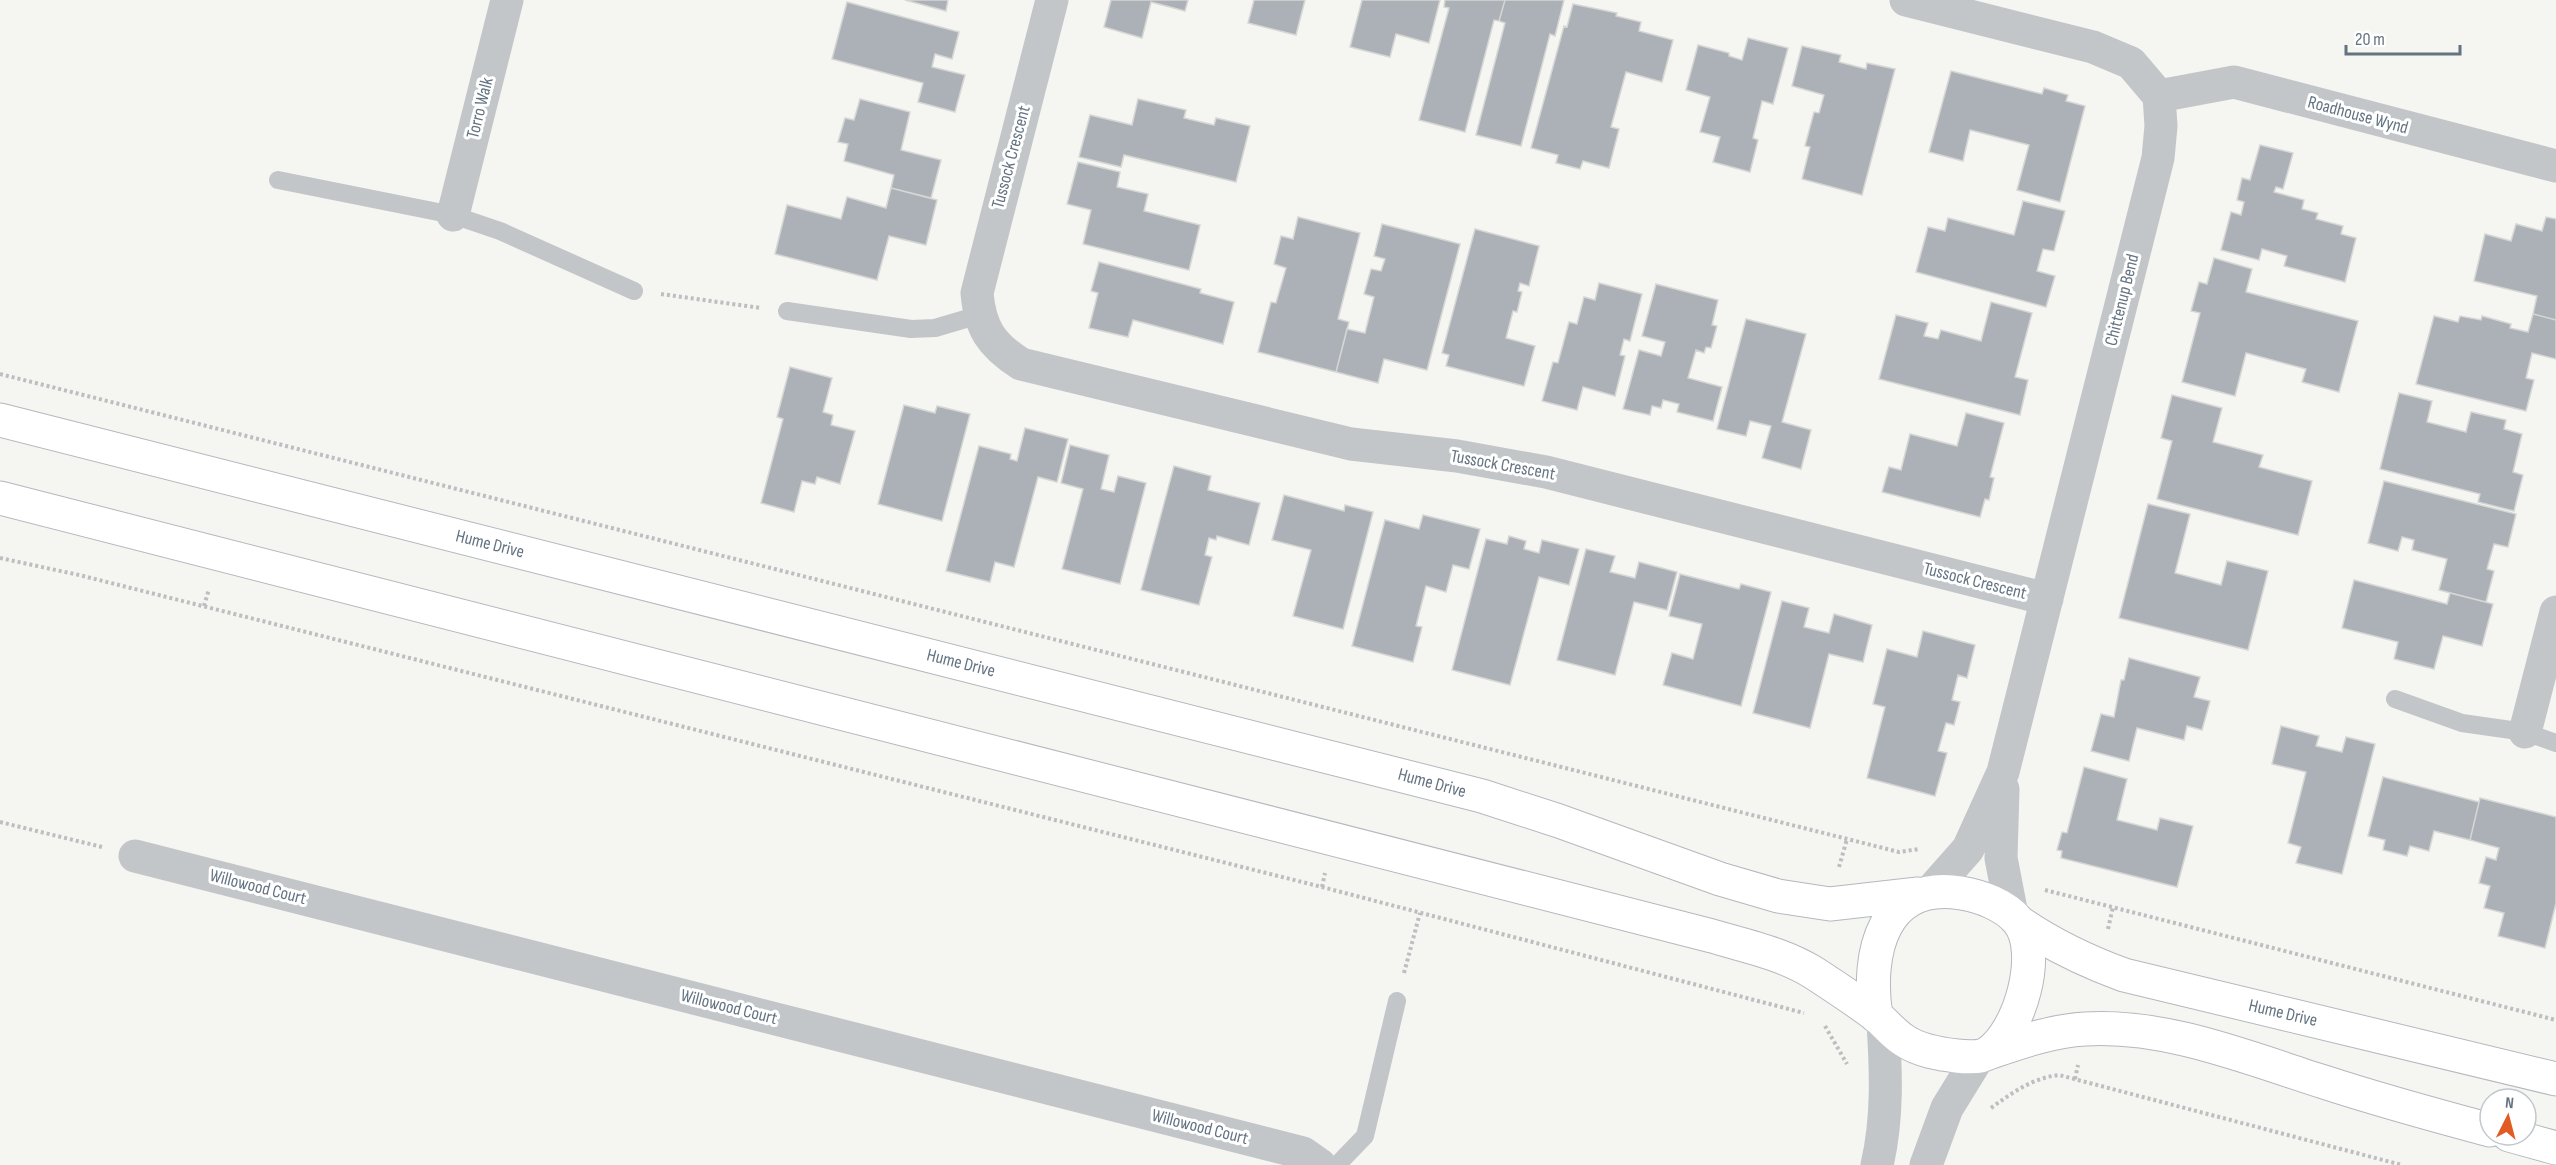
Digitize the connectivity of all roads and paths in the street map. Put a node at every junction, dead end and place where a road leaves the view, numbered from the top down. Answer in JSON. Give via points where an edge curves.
{"nodes":[{"id":1,"x":507,"y":0,"type":"edge"},
{"id":2,"x":1052,"y":0,"type":"edge"},
{"id":3,"x":1906,"y":0,"type":"edge"},
{"id":4,"x":2159,"y":96,"type":"junction"},
{"id":5,"x":2556,"y":166,"type":"edge"},
{"id":6,"x":278,"y":180,"type":"dead end"},
{"id":7,"x":453,"y":215,"type":"junction"},
{"id":8,"x":634,"y":291,"type":"joint"},
{"id":9,"x":787,"y":311,"type":"joint"},
{"id":10,"x":979,"y":315,"type":"junction"},
{"id":11,"x":0,"y":374,"type":"edge"},
{"id":12,"x":0,"y":420,"type":"edge"},
{"id":13,"x":0,"y":498,"type":"edge"},
{"id":14,"x":0,"y":558,"type":"edge"},
{"id":15,"x":2047,"y":599,"type":"junction"},
{"id":16,"x":2556,"y":612,"type":"edge"},
{"id":17,"x":2395,"y":699,"type":"dead end"},
{"id":18,"x":2525,"y":732,"type":"junction"},
{"id":19,"x":2556,"y":743,"type":"edge"},
{"id":20,"x":2003,"y":772,"type":"junction"},
{"id":21,"x":0,"y":822,"type":"edge"},
{"id":22,"x":1968,"y":849,"type":"junction"},
{"id":23,"x":135,"y":856,"type":"joint"},
{"id":24,"x":2001,"y":858,"type":"junction"},
{"id":25,"x":1924,"y":893,"type":"junction"},
{"id":26,"x":1420,"y":913,"type":"junction"},
{"id":27,"x":2016,"y":919,"type":"junction"},
{"id":28,"x":1397,"y":1001,"type":"joint"},
{"id":29,"x":1808,"y":1014,"type":"dead end"},
{"id":30,"x":1880,"y":1019,"type":"junction"},
{"id":31,"x":1817,"y":1020,"type":"dead end"},
{"id":32,"x":2556,"y":1020,"type":"edge"},
{"id":33,"x":1984,"y":1054,"type":"junction"},
{"id":34,"x":2556,"y":1079,"type":"edge"},
{"id":35,"x":1886,"y":1093,"type":"junction"},
{"id":36,"x":1947,"y":1108,"type":"junction"},
{"id":37,"x":2478,"y":1127,"type":"edge"},
{"id":38,"x":2538,"y":1143,"type":"edge"},
{"id":39,"x":2556,"y":1148,"type":"edge"},
{"id":40,"x":1320,"y":1165,"type":"edge"},
{"id":41,"x":1337,"y":1165,"type":"edge"},
{"id":42,"x":1878,"y":1165,"type":"edge"},
{"id":43,"x":1926,"y":1165,"type":"edge"},
{"id":44,"x":2402,"y":1165,"type":"edge"}],
"edges":[{"from":1,"to":7,"type":"street","name":"Torro Walk"},
{"from":2,"to":10,"type":"street","name":"Tussock Crescent","via":[[977,293]]},
{"from":3,"to":4,"type":"street","via":[[2092,47],[2132,63]]},
{"from":4,"to":5,"type":"street","name":"Roadhouse Wynd","via":[[2234,82]]},
{"from":4,"to":15,"type":"street","name":"Chittenup Bend","via":[[2157,158]]},
{"from":6,"to":7,"type":"lane"},
{"from":7,"to":8,"type":"lane","via":[[500,231]]},
{"from":8,"to":9,"type":"path"},
{"from":9,"to":10,"type":"lane","via":[[911,329],[935,328]]},
{"from":10,"to":15,"type":"street","name":"Tussock Crescent","via":[[988,335],[1021,364],[1351,444],[1457,456],[1546,472]]},
{"from":11,"to":22,"type":"path","via":[[1899,852],[1949,845]]},
{"from":12,"to":25,"type":"street","name":"Hume Drive","via":[[1450,788],[1778,896],[1830,904]]},
{"from":13,"to":30,"type":"street","via":[[1712,936],[1763,951],[1812,972]]},
{"from":14,"to":26,"type":"path"},
{"from":15,"to":20,"type":"street","name":"Chittenup Bend"},
{"from":16,"to":18,"type":"street"},
{"from":17,"to":18,"type":"lane","via":[[2462,723]]},
{"from":18,"to":19,"type":"lane"},
{"from":20,"to":22,"type":"street","name":"Chittenup Bend"},
{"from":20,"to":24,"type":"street","name":"Chittenup Bend"},
{"from":21,"to":23,"type":"path"},
{"from":22,"to":25,"type":"street","name":"Chittenup Bend"},
{"from":23,"to":40,"type":"street","name":"Willowood Court","via":[[1303,1153]]},
{"from":24,"to":27,"type":"street","name":"Chittenup Bend"},
{"from":24,"to":32,"type":"path","via":[[2022,868],[2040,889]]},
{"from":25,"to":27,"type":"street","via":[[1974,895]]},
{"from":25,"to":30,"type":"street","via":[[1896,911],[1885,925],[1873,974]]},
{"from":26,"to":28,"type":"path"},
{"from":26,"to":29,"type":"path"},
{"from":27,"to":33,"type":"street","via":[[2026,940],[2026,985],[2010,1026]]},
{"from":27,"to":34,"type":"street","name":"Hume Drive","via":[[2072,954],[2124,975]]},
{"from":28,"to":41,"type":"lane","via":[[1365,1136]]},
{"from":30,"to":33,"type":"street","via":[[1905,1042],[1930,1052]]},
{"from":30,"to":35,"type":"street"},
{"from":31,"to":35,"type":"path","via":[[1825,1026],[1856,1077]]},
{"from":33,"to":36,"type":"street"},
{"from":33,"to":37,"type":"street","via":[[2047,1033],[2124,1029],[2246,1057]]},
{"from":35,"to":42,"type":"street"},
{"from":36,"to":43,"type":"street"},
{"from":36,"to":44,"type":"path","via":[[1974,1116],[2025,1085],[2059,1075]]},
{"from":38,"to":39,"type":"street"}]}
